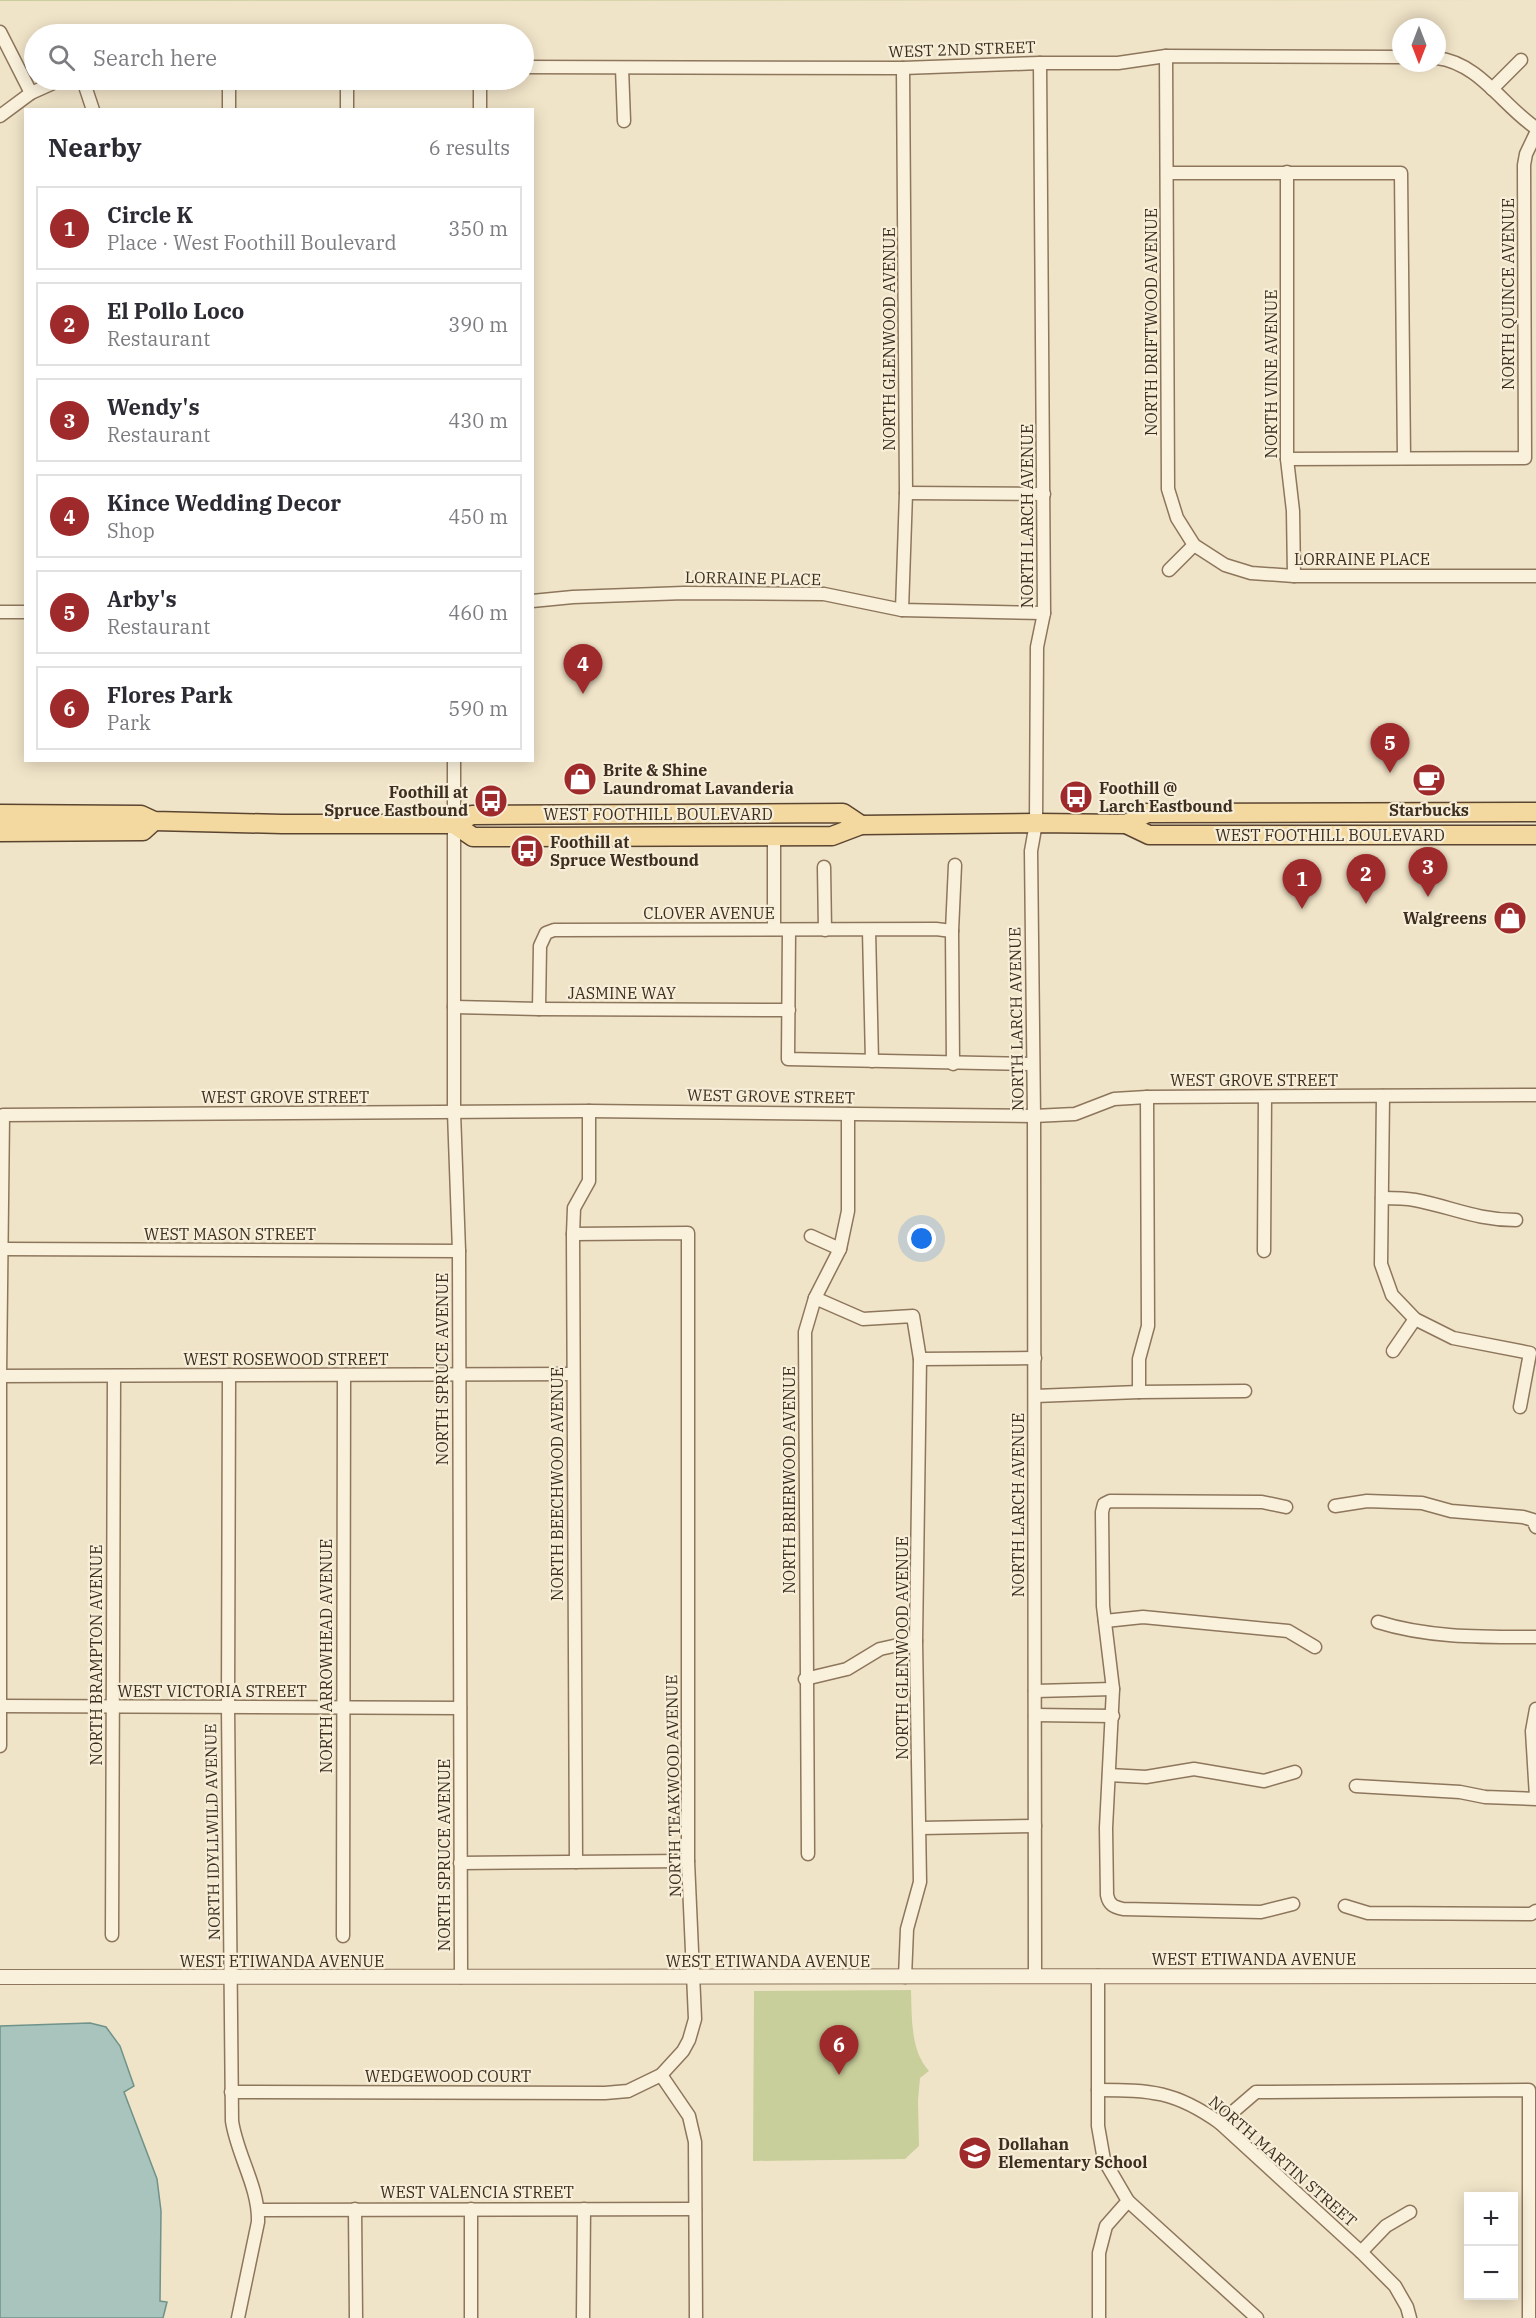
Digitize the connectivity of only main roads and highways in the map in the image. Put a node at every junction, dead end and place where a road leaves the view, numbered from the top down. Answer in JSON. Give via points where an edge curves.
{"nodes":[{"id":1,"x":1416,"y":812,"type":"junction"},
{"id":2,"x":1536,"y":812,"type":"edge"},
{"id":3,"x":1275,"y":813,"type":"junction"},
{"id":4,"x":0,"y":814,"type":"edge"},
{"id":5,"x":154,"y":821,"type":"junction"},
{"id":6,"x":454,"y":824,"type":"junction"},
{"id":7,"x":1126,"y":824,"type":"junction"},
{"id":8,"x":861,"y":825,"type":"junction"},
{"id":9,"x":0,"y":832,"type":"edge"},
{"id":10,"x":1536,"y":834,"type":"edge"},
{"id":11,"x":1169,"y":835,"type":"junction"},
{"id":12,"x":1321,"y":836,"type":"junction"}],
"edges":[{"from":1,"to":2,"type":"main road","name":"WEST FOOTHILL BOULEVARD"},
{"from":1,"to":3,"type":"main road","name":"WEST FOOTHILL BOULEVARD"},
{"from":1,"to":12,"type":"main road","via":[[1391,824],[1337,824],[1326,827]]},
{"from":3,"to":7,"type":"main road","name":"WEST FOOTHILL BOULEVARD","via":[[1147,813]]},
{"from":3,"to":11,"type":"main road","via":[[1260,822],[1173,825]]},
{"from":4,"to":5,"type":"main road","name":"WEST FOOTHILL BOULEVARD","via":[[141,815]]},
{"from":5,"to":6,"type":"main road","name":"WEST FOOTHILL BOULEVARD"},
{"from":5,"to":9,"type":"main road","name":"WEST FOOTHILL BOULEVARD","via":[[143,831]]},
{"from":6,"to":8,"type":"main road","name":"WEST FOOTHILL BOULEVARD","via":[[472,815],[843,813]]},
{"from":6,"to":8,"type":"main road","name":"WEST FOOTHILL BOULEVARD","via":[[473,837],[832,836]]},
{"from":7,"to":8,"type":"main road","name":"WEST FOOTHILL BOULEVARD"},
{"from":7,"to":11,"type":"main road","name":"WEST FOOTHILL BOULEVARD","via":[[1149,835]]},
{"from":10,"to":12,"type":"main road","name":"WEST FOOTHILL BOULEVARD"},
{"from":11,"to":12,"type":"main road","name":"WEST FOOTHILL BOULEVARD"}]}
